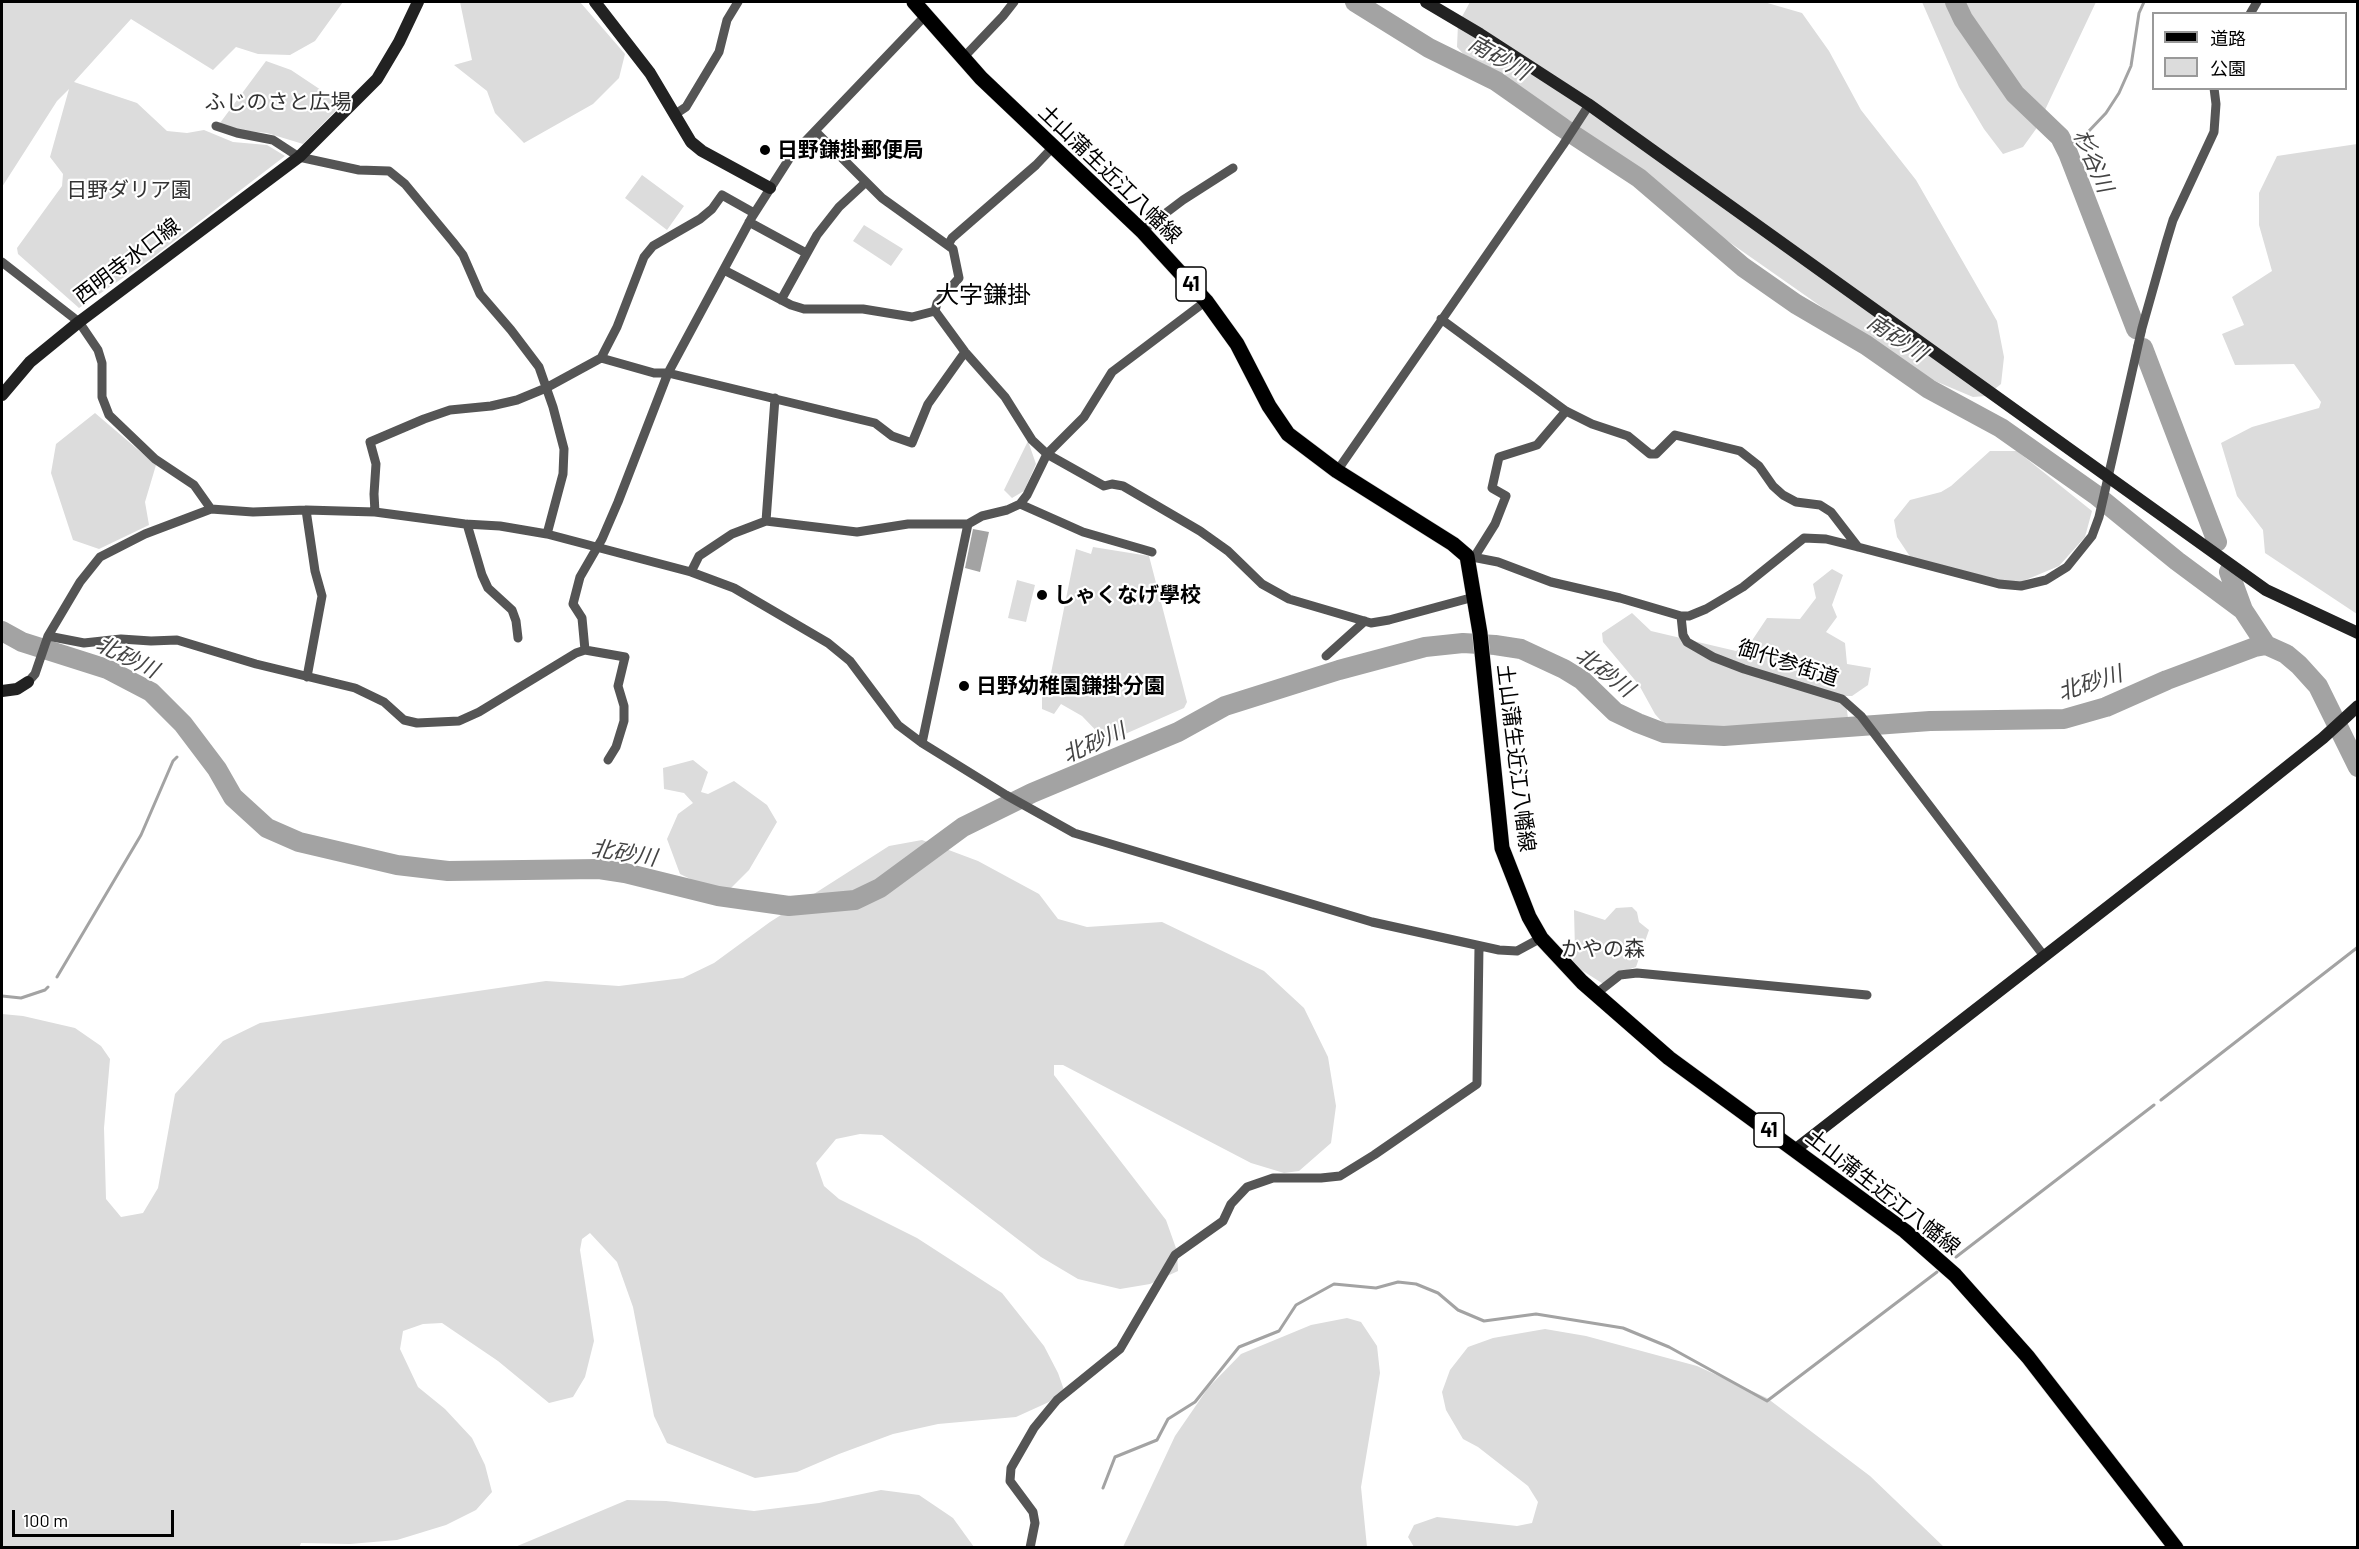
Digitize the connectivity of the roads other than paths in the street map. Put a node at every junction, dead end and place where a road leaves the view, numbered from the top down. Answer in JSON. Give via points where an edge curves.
{"nodes":[{"id":1,"x":418,"y":2,"type":"edge"},
{"id":2,"x":595,"y":2,"type":"edge"},
{"id":3,"x":738,"y":2,"type":"edge"},
{"id":4,"x":914,"y":2,"type":"edge"},
{"id":5,"x":1014,"y":2,"type":"edge"},
{"id":6,"x":1426,"y":2,"type":"edge"},
{"id":7,"x":925,"y":16,"type":"junction"},
{"id":8,"x":964,"y":57,"type":"junction"},
{"id":9,"x":2214,"y":90,"type":"edge"},
{"id":10,"x":1589,"y":105,"type":"junction"},
{"id":11,"x":674,"y":115,"type":"junction"},
{"id":12,"x":216,"y":126,"type":"dead end"},
{"id":13,"x":816,"y":131,"type":"junction"},
{"id":14,"x":1053,"y":147,"type":"junction"},
{"id":15,"x":299,"y":156,"type":"junction"},
{"id":16,"x":1233,"y":168,"type":"dead end"},
{"id":17,"x":867,"y":182,"type":"junction"},
{"id":18,"x":770,"y":188,"type":"junction"},
{"id":19,"x":752,"y":217,"type":"junction"},
{"id":20,"x":1142,"y":231,"type":"junction"},
{"id":21,"x":948,"y":245,"type":"junction"},
{"id":22,"x":806,"y":253,"type":"junction"},
{"id":23,"x":2,"y":262,"type":"edge"},
{"id":24,"x":724,"y":270,"type":"junction"},
{"id":25,"x":781,"y":300,"type":"junction"},
{"id":26,"x":1206,"y":301,"type":"junction"},
{"id":27,"x":935,"y":311,"type":"junction"},
{"id":28,"x":1441,"y":319,"type":"junction"},
{"id":29,"x":79,"y":322,"type":"junction"},
{"id":30,"x":965,"y":352,"type":"junction"},
{"id":31,"x":601,"y":358,"type":"junction"},
{"id":32,"x":668,"y":373,"type":"junction"},
{"id":33,"x":546,"y":388,"type":"junction"},
{"id":34,"x":2,"y":395,"type":"edge"},
{"id":35,"x":775,"y":398,"type":"junction"},
{"id":36,"x":1566,"y":411,"type":"junction"},
{"id":37,"x":1047,"y":454,"type":"junction"},
{"id":38,"x":1336,"y":471,"type":"junction"},
{"id":39,"x":2109,"y":477,"type":"junction"},
{"id":40,"x":1020,"y":504,"type":"junction"},
{"id":41,"x":211,"y":509,"type":"junction"},
{"id":42,"x":306,"y":510,"type":"junction"},
{"id":43,"x":375,"y":512,"type":"junction"},
{"id":44,"x":766,"y":521,"type":"junction"},
{"id":45,"x":468,"y":524,"type":"junction"},
{"id":46,"x":968,"y":524,"type":"junction"},
{"id":47,"x":547,"y":534,"type":"junction"},
{"id":48,"x":596,"y":547,"type":"junction"},
{"id":49,"x":1858,"y":547,"type":"junction"},
{"id":50,"x":1152,"y":552,"type":"dead end"},
{"id":51,"x":1471,"y":556,"type":"junction"},
{"id":52,"x":691,"y":572,"type":"junction"},
{"id":53,"x":1474,"y":597,"type":"junction"},
{"id":54,"x":1682,"y":616,"type":"junction"},
{"id":55,"x":1365,"y":621,"type":"junction"},
{"id":56,"x":2358,"y":633,"type":"edge"},
{"id":57,"x":47,"y":638,"type":"junction"},
{"id":58,"x":518,"y":638,"type":"dead end"},
{"id":59,"x":585,"y":650,"type":"junction"},
{"id":60,"x":1326,"y":656,"type":"dead end"},
{"id":61,"x":307,"y":677,"type":"junction"},
{"id":62,"x":28,"y":682,"type":"joint"},
{"id":63,"x":2,"y":691,"type":"edge"},
{"id":64,"x":2355,"y":708,"type":"edge"},
{"id":65,"x":922,"y":743,"type":"junction"},
{"id":66,"x":608,"y":760,"type":"dead end"},
{"id":67,"x":1541,"y":938,"type":"junction"},
{"id":68,"x":1479,"y":946,"type":"junction"},
{"id":69,"x":2044,"y":956,"type":"junction"},
{"id":70,"x":1597,"y":993,"type":"junction"},
{"id":71,"x":1867,"y":995,"type":"dead end"},
{"id":72,"x":1796,"y":1149,"type":"junction"},
{"id":73,"x":1029,"y":1548,"type":"edge"},
{"id":74,"x":2176,"y":1548,"type":"edge"}],
"edges":[{"from":1,"to":15,"type":"street","name":"西明寺水口線","via":[[377,79]]},
{"from":2,"to":11,"type":"street","via":[[650,73]]},
{"from":3,"to":11,"type":"street","via":[[727,20],[719,52],[686,107]]},
{"from":4,"to":7,"type":"main road","name":"土山蒲生近江八幡線","number":"41"},
{"from":5,"to":8,"type":"street"},
{"from":6,"to":10,"type":"street"},
{"from":7,"to":8,"type":"main road","name":"土山蒲生近江八幡線","number":"41"},
{"from":7,"to":13,"type":"street"},
{"from":8,"to":14,"type":"main road","name":"土山蒲生近江八幡線","number":"41"},
{"from":9,"to":39,"type":"street","via":[[2214,132],[2173,220],[2142,328]]},
{"from":10,"to":28,"type":"street"},
{"from":10,"to":39,"type":"street"},
{"from":11,"to":18,"type":"street","via":[[690,142]]},
{"from":12,"to":15,"type":"street","via":[[273,140]]},
{"from":13,"to":17,"type":"street"},
{"from":13,"to":18,"type":"street","via":[[791,156]]},
{"from":14,"to":20,"type":"main road","name":"土山蒲生近江八幡線","number":"41"},
{"from":14,"to":21,"type":"street"},
{"from":15,"to":29,"type":"street","name":"西明寺水口線"},
{"from":15,"to":33,"type":"street","via":[[359,170],[389,171],[405,184],[463,255],[480,294],[539,367]]},
{"from":16,"to":20,"type":"street"},
{"from":17,"to":21,"type":"street","via":[[882,198]]},
{"from":17,"to":22,"type":"street","via":[[838,207]]},
{"from":18,"to":19,"type":"street"},
{"from":19,"to":22,"type":"street"},
{"from":19,"to":24,"type":"street"},
{"from":19,"to":31,"type":"street","via":[[722,195],[700,219],[653,246],[644,257]]},
{"from":20,"to":26,"type":"main road","name":"土山蒲生近江八幡線","number":"41"},
{"from":21,"to":27,"type":"street","via":[[953,249],[959,278],[937,303]]},
{"from":22,"to":25,"type":"street"},
{"from":23,"to":29,"type":"street"},
{"from":24,"to":25,"type":"street"},
{"from":24,"to":32,"type":"street"},
{"from":25,"to":27,"type":"street","via":[[804,309],[863,309],[904,317]]},
{"from":26,"to":37,"type":"street","via":[[1121,363],[1084,417]]},
{"from":26,"to":38,"type":"main road","name":"土山蒲生近江八幡線","number":"41","via":[[1237,344],[1288,434]]},
{"from":27,"to":30,"type":"street"},
{"from":28,"to":36,"type":"street"},
{"from":28,"to":38,"type":"street"},
{"from":29,"to":34,"type":"street","name":"西明寺水口線","via":[[30,362]]},
{"from":29,"to":41,"type":"street","via":[[100,356],[102,397],[109,415],[155,459],[194,485]]},
{"from":30,"to":35,"type":"street","via":[[928,404],[912,442],[892,436],[875,423]]},
{"from":30,"to":37,"type":"street","via":[[997,387],[1020,425]]},
{"from":31,"to":32,"type":"street","via":[[654,374]]},
{"from":31,"to":33,"type":"street"},
{"from":32,"to":35,"type":"street"},
{"from":32,"to":48,"type":"street","via":[[618,502]]},
{"from":33,"to":43,"type":"street","via":[[491,406],[450,410],[370,442],[376,464]]},
{"from":33,"to":47,"type":"street","via":[[564,449],[563,474]]},
{"from":35,"to":44,"type":"street"},
{"from":36,"to":49,"type":"street","via":[[1628,436],[1650,454],[1656,454],[1675,435],[1740,451],[1759,466],[1783,495],[1831,512]]},
{"from":36,"to":51,"type":"street","via":[[1537,445],[1499,457],[1492,488],[1506,496],[1494,524]]},
{"from":37,"to":40,"type":"street"},
{"from":37,"to":55,"type":"street","via":[[1104,486],[1123,486],[1200,531],[1262,584],[1289,599]]},
{"from":38,"to":51,"type":"main road","name":"土山蒲生近江八幡線","number":"41"},
{"from":39,"to":49,"type":"street","via":[[2092,536],[2067,567],[2046,580],[2021,586],[2000,584]]},
{"from":39,"to":56,"type":"street","via":[[2266,590]]},
{"from":40,"to":46,"type":"street"},
{"from":40,"to":50,"type":"street","via":[[1083,532]]},
{"from":41,"to":42,"type":"street"},
{"from":41,"to":57,"type":"street","via":[[145,534],[100,557],[80,582]]},
{"from":42,"to":43,"type":"street"},
{"from":42,"to":61,"type":"street","via":[[322,596]]},
{"from":43,"to":45,"type":"street"},
{"from":44,"to":46,"type":"street","via":[[857,532],[908,524]]},
{"from":44,"to":52,"type":"street","via":[[732,534],[699,556]]},
{"from":45,"to":47,"type":"street"},
{"from":45,"to":58,"type":"street","via":[[482,575],[488,588],[512,610]]},
{"from":46,"to":65,"type":"street"},
{"from":47,"to":48,"type":"street"},
{"from":48,"to":52,"type":"street"},
{"from":48,"to":59,"type":"street","via":[[580,577],[573,604],[582,618]]},
{"from":49,"to":54,"type":"street","via":[[1804,538],[1743,587],[1706,609]]},
{"from":51,"to":53,"type":"main road","name":"土山蒲生近江八幡線","number":"41"},
{"from":51,"to":54,"type":"street","via":[[1551,582]]},
{"from":52,"to":65,"type":"street","via":[[734,588],[828,642],[850,661],[898,725]]},
{"from":53,"to":55,"type":"street","via":[[1389,620]]},
{"from":53,"to":67,"type":"main road","name":"土山蒲生近江八幡線","number":"41","via":[[1502,848]]},
{"from":54,"to":69,"type":"street","name":"御代参街道","via":[[1683,635],[1705,653],[1842,699],[1861,716]]},
{"from":55,"to":60,"type":"street"},
{"from":57,"to":61,"type":"street","via":[[84,643],[177,640]]},
{"from":57,"to":62,"type":"street","via":[[35,674]]},
{"from":59,"to":61,"type":"street","via":[[459,722],[404,720],[384,702],[355,688]]},
{"from":59,"to":66,"type":"street","via":[[625,657],[618,686],[624,721]]},
{"from":62,"to":63,"type":"street","via":[[17,689]]},
{"from":64,"to":69,"type":"street","via":[[2324,738]]},
{"from":65,"to":68,"type":"street","via":[[1074,833],[1372,922]]},
{"from":67,"to":68,"type":"street","via":[[1517,951]]},
{"from":67,"to":70,"type":"main road","name":"土山蒲生近江八幡線","number":"41"},
{"from":68,"to":73,"type":"street","via":[[1477,1084],[1340,1176],[1273,1178],[1247,1187],[1231,1204],[1223,1221],[1175,1255],[1120,1349],[1057,1400],[1034,1428],[1011,1468],[1010,1481],[1035,1517]]},
{"from":69,"to":72,"type":"street"},
{"from":70,"to":71,"type":"street","via":[[1620,975],[1637,973]]},
{"from":70,"to":72,"type":"main road","name":"土山蒲生近江八幡線","number":"41","via":[[1669,1058]]},
{"from":72,"to":74,"type":"main road","name":"土山蒲生近江八幡線","number":"41","via":[[1905,1231],[1954,1275],[2028,1357]]}]}
